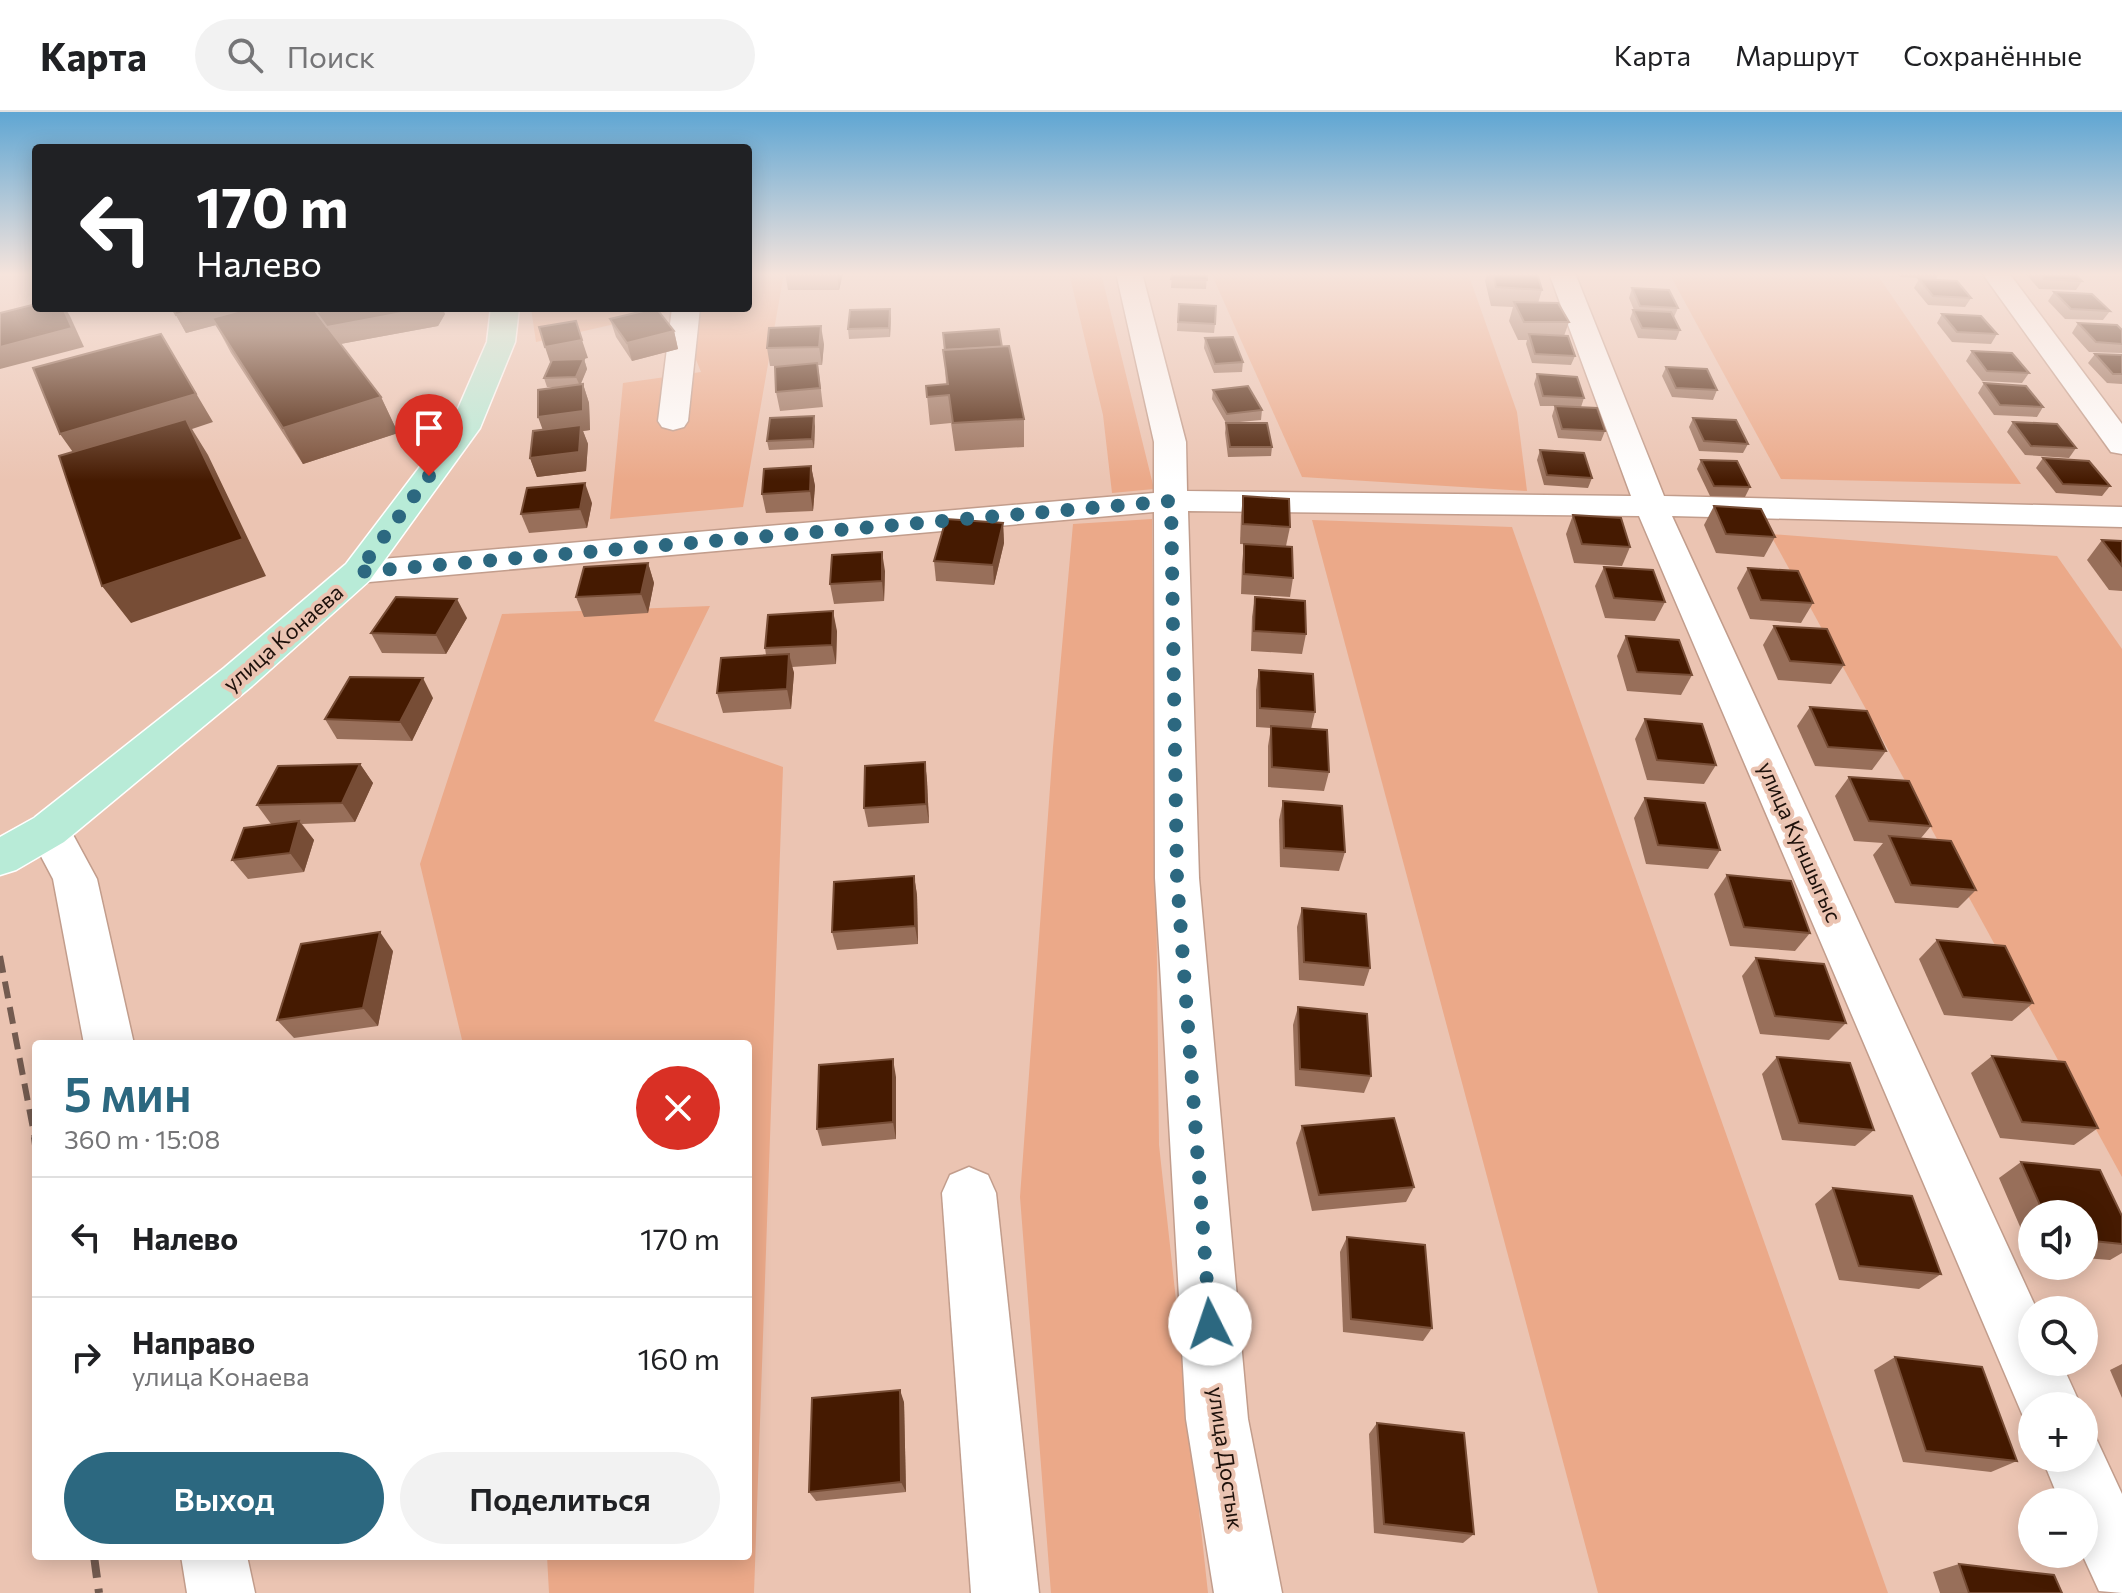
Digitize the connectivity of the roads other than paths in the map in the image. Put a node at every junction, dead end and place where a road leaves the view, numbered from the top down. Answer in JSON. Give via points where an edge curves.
{"nodes":[{"id":1,"x":501,"y":342,"type":"edge"},
{"id":2,"x":682,"y":342,"type":"edge"},
{"id":3,"x":1146,"y":342,"type":"edge"},
{"id":4,"x":1588,"y":342,"type":"edge"},
{"id":5,"x":2046,"y":342,"type":"edge"},
{"id":6,"x":673,"y":421,"type":"dead end"},
{"id":7,"x":2122,"y":445,"type":"edge"},
{"id":8,"x":1171,"y":501,"type":"junction"},
{"id":9,"x":1651,"y":506,"type":"junction"},
{"id":10,"x":2122,"y":517,"type":"edge"},
{"id":11,"x":358,"y":572,"type":"junction"},
{"id":12,"x":49,"y":830,"type":"junction"},
{"id":13,"x":0,"y":858,"type":"edge"},
{"id":14,"x":108,"y":1040,"type":"edge"},
{"id":15,"x":969,"y":1193,"type":"dead end"},
{"id":16,"x":2044,"y":1392,"type":"edge"},
{"id":17,"x":2079,"y":1472,"type":"edge"},
{"id":18,"x":215,"y":1560,"type":"edge"},
{"id":19,"x":2122,"y":1568,"type":"edge"},
{"id":20,"x":221,"y":1593,"type":"edge"},
{"id":21,"x":1005,"y":1593,"type":"edge"},
{"id":22,"x":1248,"y":1593,"type":"edge"}],
"edges":[{"from":1,"to":11,"type":"main road","name":"улица Конаева","via":[[465,428]]},
{"from":2,"to":6,"type":"street"},
{"from":3,"to":8,"type":"street","name":"улица Достык","via":[[1170,442]]},
{"from":4,"to":9,"type":"street","name":"улица Куншыгыс"},
{"from":5,"to":7,"type":"street"},
{"from":8,"to":9,"type":"street"},
{"from":8,"to":11,"type":"street"},
{"from":8,"to":22,"type":"street","name":"улица Достык","via":[[1177,878],[1217,1419]]},
{"from":9,"to":10,"type":"street"},
{"from":9,"to":16,"type":"street","name":"улица Куншыгыс"},
{"from":11,"to":12,"type":"main road","name":"улица Конаева"},
{"from":12,"to":13,"type":"main road","name":"улица Конаева"},
{"from":12,"to":14,"type":"street","via":[[75,879]]},
{"from":15,"to":21,"type":"street"},
{"from":17,"to":19,"type":"street"},
{"from":18,"to":20,"type":"street"}]}
